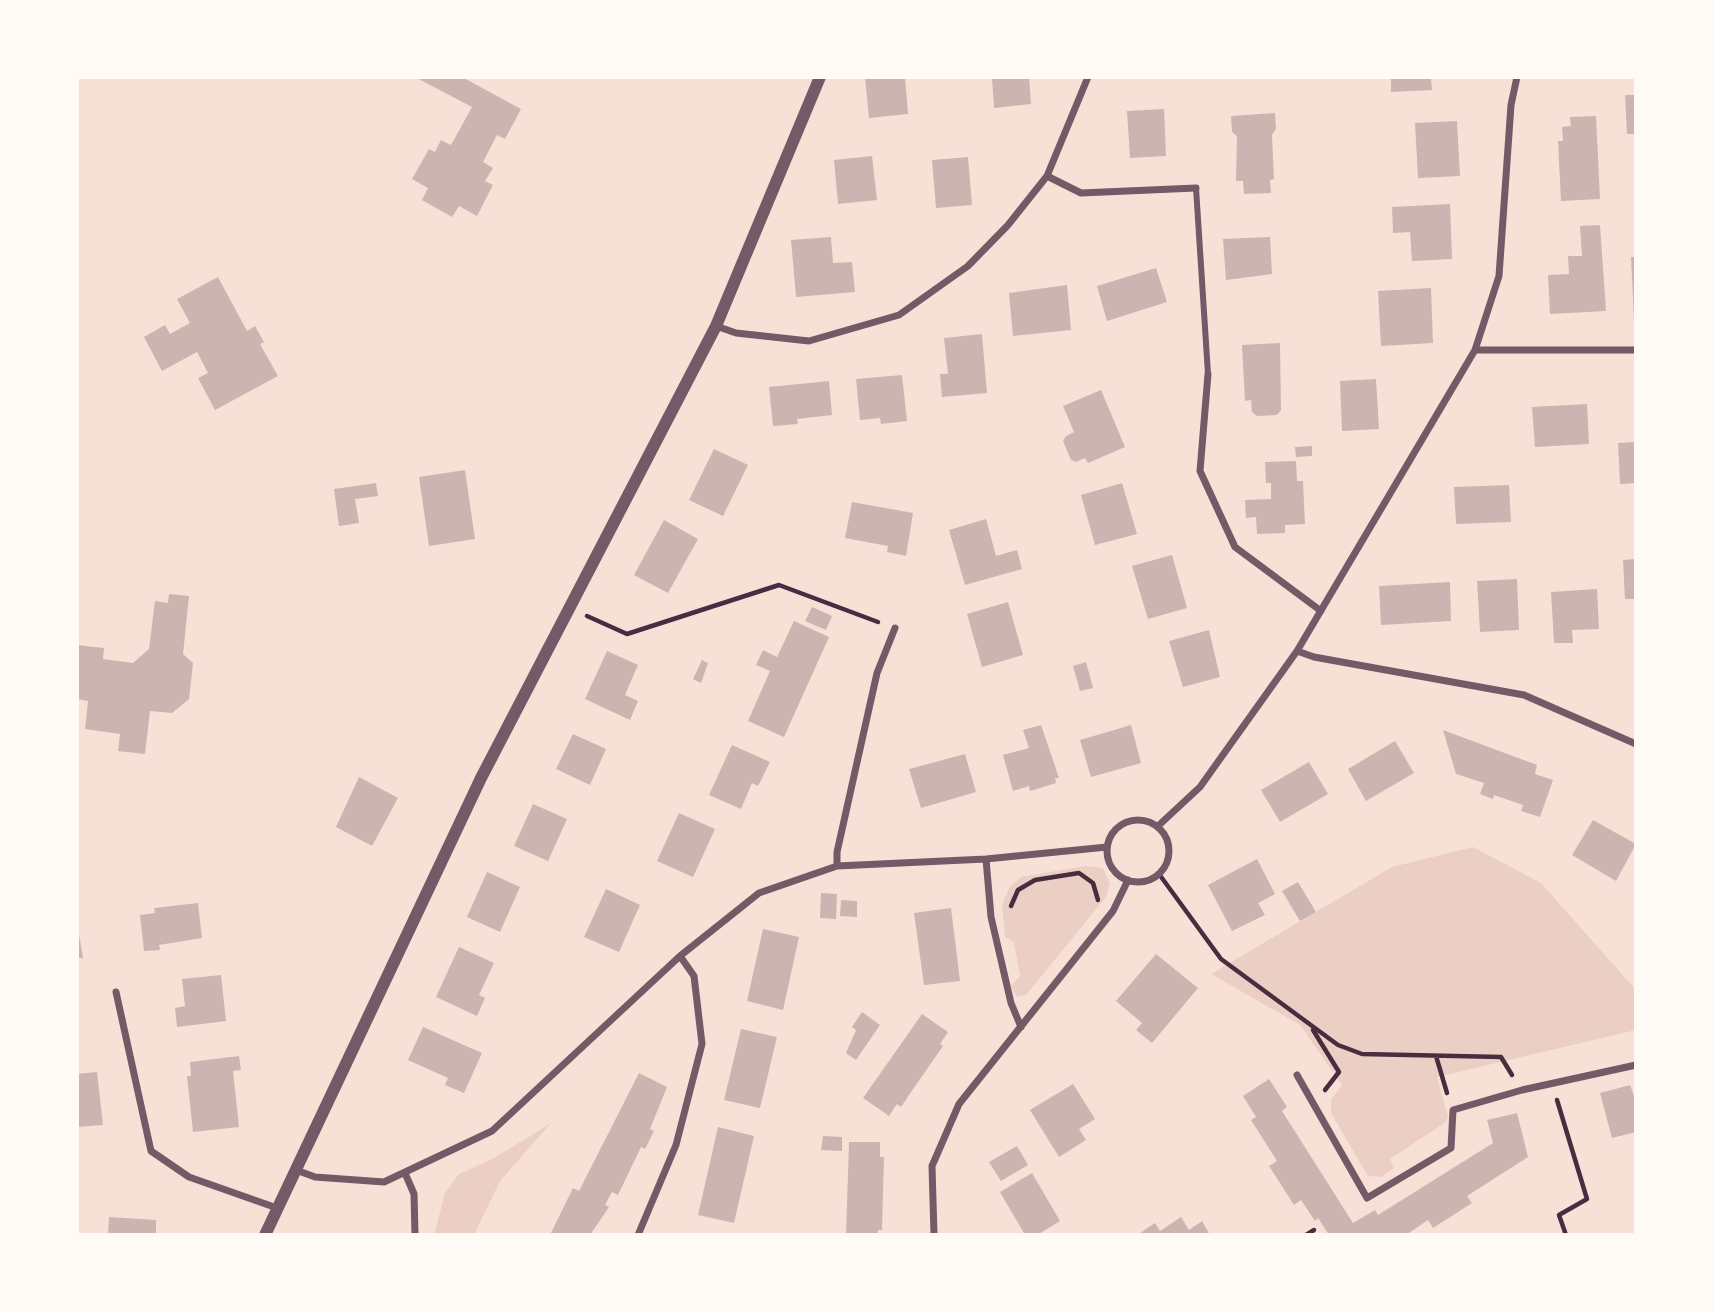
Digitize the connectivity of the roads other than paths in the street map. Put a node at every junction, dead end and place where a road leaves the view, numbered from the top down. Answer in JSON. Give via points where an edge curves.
{"nodes":[{"id":1,"x":820,"y":77,"type":"edge"},
{"id":2,"x":1088,"y":77,"type":"edge"},
{"id":3,"x":1517,"y":77,"type":"edge"},
{"id":4,"x":1047,"y":176,"type":"junction"},
{"id":5,"x":1196,"y":188,"type":"joint"},
{"id":6,"x":716,"y":326,"type":"junction"},
{"id":7,"x":1475,"y":350,"type":"junction"},
{"id":8,"x":1636,"y":350,"type":"edge"},
{"id":9,"x":1208,"y":374,"type":"joint"},
{"id":10,"x":1321,"y":611,"type":"junction"},
{"id":11,"x":895,"y":628,"type":"road end"},
{"id":12,"x":1297,"y":651,"type":"junction"},
{"id":13,"x":1636,"y":744,"type":"edge"},
{"id":14,"x":1158,"y":826,"type":"junction"},
{"id":15,"x":1107,"y":847,"type":"junction"},
{"id":16,"x":986,"y":859,"type":"junction"},
{"id":17,"x":837,"y":866,"type":"junction"},
{"id":18,"x":1128,"y":880,"type":"junction"},
{"id":19,"x":680,"y":956,"type":"junction"},
{"id":20,"x":116,"y":992,"type":"dead end"},
{"id":21,"x":1021,"y":1027,"type":"junction"},
{"id":22,"x":1636,"y":1065,"type":"edge"},
{"id":23,"x":1297,"y":1075,"type":"dead end"},
{"id":24,"x":296,"y":1170,"type":"junction"},
{"id":25,"x":405,"y":1173,"type":"junction"},
{"id":26,"x":277,"y":1208,"type":"junction"},
{"id":27,"x":265,"y":1235,"type":"edge"},
{"id":28,"x":415,"y":1235,"type":"edge"},
{"id":29,"x":638,"y":1235,"type":"edge"},
{"id":30,"x":934,"y":1235,"type":"edge"}],
"edges":[{"from":1,"to":6,"type":"street"},
{"from":2,"to":4,"type":"street"},
{"from":3,"to":7,"type":"street","via":[[1499,276]]},
{"from":4,"to":5,"type":"street","via":[[1081,193]]},
{"from":4,"to":6,"type":"street","via":[[968,266],[899,315],[809,341],[736,333]]},
{"from":5,"to":9,"type":"street"},
{"from":6,"to":24,"type":"street","via":[[481,778]]},
{"from":7,"to":8,"type":"street"},
{"from":7,"to":10,"type":"street"},
{"from":9,"to":10,"type":"street","via":[[1200,471],[1235,547]]},
{"from":10,"to":12,"type":"street"},
{"from":11,"to":17,"type":"street","via":[[877,673]]},
{"from":12,"to":13,"type":"street","via":[[1524,695]]},
{"from":12,"to":14,"type":"street","via":[[1200,787]]},
{"from":14,"to":15,"type":"street","via":[[1146,820],[1120,825]]},
{"from":14,"to":18,"type":"street","via":[[1169,844],[1166,865],[1150,880]]},
{"from":15,"to":16,"type":"street"},
{"from":15,"to":18,"type":"street","via":[[1112,868]]},
{"from":16,"to":17,"type":"street"},
{"from":16,"to":21,"type":"street","via":[[991,917]]},
{"from":17,"to":19,"type":"street","via":[[758,893]]},
{"from":18,"to":21,"type":"street","via":[[1113,911]]},
{"from":19,"to":25,"type":"street","via":[[492,1131]]},
{"from":19,"to":29,"type":"street","via":[[694,976],[702,1044],[676,1145]]},
{"from":20,"to":26,"type":"street","via":[[151,1151],[189,1177]]},
{"from":21,"to":30,"type":"street","via":[[959,1104],[932,1166]]},
{"from":22,"to":23,"type":"street","via":[[1453,1110],[1451,1148],[1367,1198]]},
{"from":24,"to":25,"type":"street","via":[[315,1177],[384,1182]]},
{"from":24,"to":26,"type":"street"},
{"from":25,"to":28,"type":"street","via":[[414,1194]]},
{"from":26,"to":27,"type":"street"}]}
